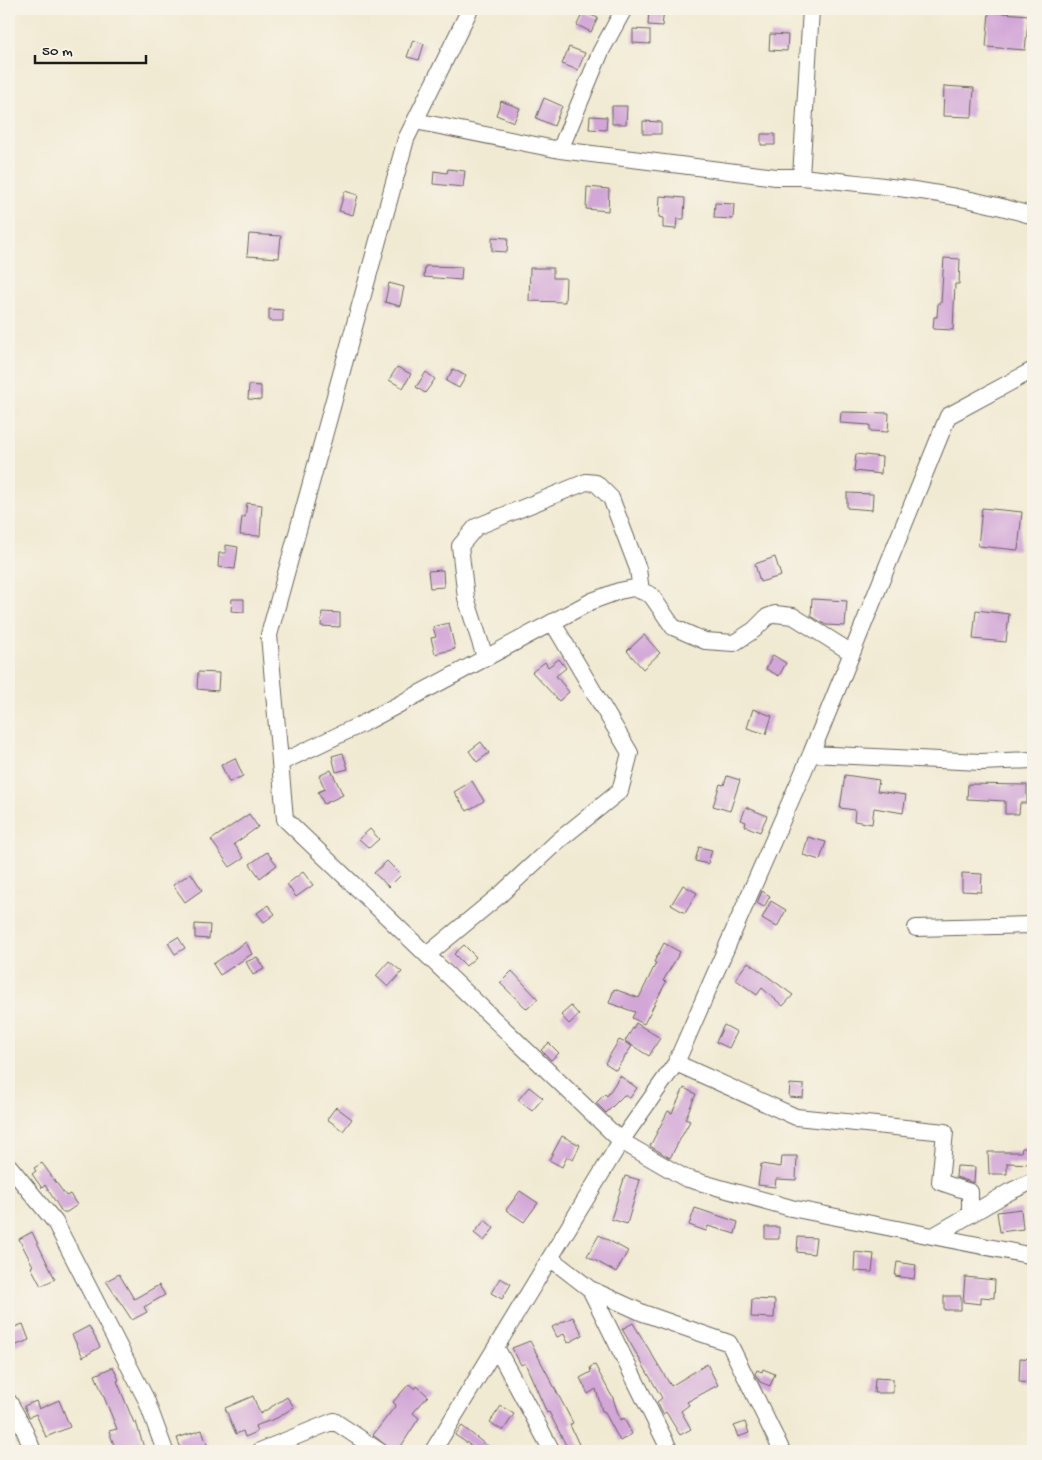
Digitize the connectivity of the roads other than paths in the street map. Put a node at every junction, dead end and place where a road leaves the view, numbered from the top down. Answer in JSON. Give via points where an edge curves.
{"nodes":[{"id":1,"x":470,"y":9,"type":"edge"},
{"id":2,"x":624,"y":9,"type":"edge"},
{"id":3,"x":811,"y":9,"type":"edge"},
{"id":4,"x":415,"y":121,"type":"junction"},
{"id":5,"x":560,"y":150,"type":"junction"},
{"id":6,"x":801,"y":177,"type":"junction"},
{"id":7,"x":1033,"y":216,"type":"edge"},
{"id":8,"x":1033,"y":370,"type":"edge"},
{"id":9,"x":642,"y":591,"type":"junction"},
{"id":10,"x":553,"y":623,"type":"junction"},
{"id":11,"x":852,"y":653,"type":"junction"},
{"id":12,"x":485,"y":657,"type":"junction"},
{"id":13,"x":811,"y":754,"type":"junction"},
{"id":14,"x":1033,"y":760,"type":"edge"},
{"id":15,"x":280,"y":763,"type":"junction"},
{"id":16,"x":1033,"y":925,"type":"edge"},
{"id":17,"x":916,"y":928,"type":"dead end"},
{"id":18,"x":427,"y":955,"type":"junction"},
{"id":19,"x":676,"y":1062,"type":"junction"},
{"id":20,"x":621,"y":1141,"type":"junction"},
{"id":21,"x":9,"y":1166,"type":"edge"},
{"id":22,"x":1033,"y":1181,"type":"edge"},
{"id":23,"x":970,"y":1214,"type":"junction"},
{"id":24,"x":935,"y":1235,"type":"junction"},
{"id":25,"x":1033,"y":1256,"type":"edge"},
{"id":26,"x":550,"y":1258,"type":"junction"},
{"id":27,"x":590,"y":1290,"type":"junction"},
{"id":28,"x":496,"y":1347,"type":"junction"},
{"id":29,"x":9,"y":1402,"type":"edge"},
{"id":30,"x":32,"y":1451,"type":"edge"},
{"id":31,"x":165,"y":1451,"type":"edge"},
{"id":32,"x":260,"y":1451,"type":"edge"},
{"id":33,"x":379,"y":1451,"type":"edge"},
{"id":34,"x":434,"y":1451,"type":"edge"},
{"id":35,"x":552,"y":1451,"type":"edge"},
{"id":36,"x":670,"y":1451,"type":"edge"},
{"id":37,"x":782,"y":1451,"type":"edge"}],
"edges":[{"from":1,"to":4,"type":"street"},
{"from":2,"to":5,"type":"street","via":[[601,51]]},
{"from":3,"to":6,"type":"street"},
{"from":4,"to":5,"type":"street"},
{"from":4,"to":15,"type":"street","via":[[406,139],[269,635]]},
{"from":5,"to":6,"type":"street","via":[[776,177]]},
{"from":6,"to":7,"type":"street","via":[[893,186],[991,203]]},
{"from":8,"to":11,"type":"street","via":[[948,416]]},
{"from":9,"to":10,"type":"street","via":[[634,588],[619,591],[592,601]]},
{"from":9,"to":11,"type":"street","via":[[651,595],[673,627],[704,641],[734,643],[754,630],[767,616],[783,614],[793,616]]},
{"from":9,"to":12,"type":"street","via":[[638,568],[611,498],[596,483],[586,482],[476,527],[460,546],[466,598]]},
{"from":10,"to":12,"type":"street"},
{"from":10,"to":18,"type":"street","via":[[630,753],[620,791]]},
{"from":11,"to":13,"type":"street"},
{"from":12,"to":15,"type":"street","via":[[366,722]]},
{"from":13,"to":14,"type":"street","via":[[981,762]]},
{"from":13,"to":19,"type":"street"},
{"from":15,"to":18,"type":"street","via":[[285,819]]},
{"from":16,"to":17,"type":"street"},
{"from":18,"to":20,"type":"street"},
{"from":19,"to":20,"type":"street"},
{"from":19,"to":23,"type":"street","via":[[796,1117],[945,1132],[940,1182],[970,1192]]},
{"from":20,"to":24,"type":"street","via":[[685,1178],[791,1208]]},
{"from":20,"to":26,"type":"street"},
{"from":21,"to":31,"type":"street","via":[[55,1222],[146,1399]]},
{"from":22,"to":23,"type":"street"},
{"from":23,"to":24,"type":"street"},
{"from":24,"to":25,"type":"street"},
{"from":26,"to":27,"type":"street"},
{"from":26,"to":28,"type":"street"},
{"from":27,"to":36,"type":"street"},
{"from":27,"to":37,"type":"street","via":[[643,1313],[729,1343]]},
{"from":28,"to":34,"type":"street"},
{"from":28,"to":35,"type":"street"},
{"from":29,"to":30,"type":"street"},
{"from":32,"to":33,"type":"street","via":[[334,1421]]}]}
